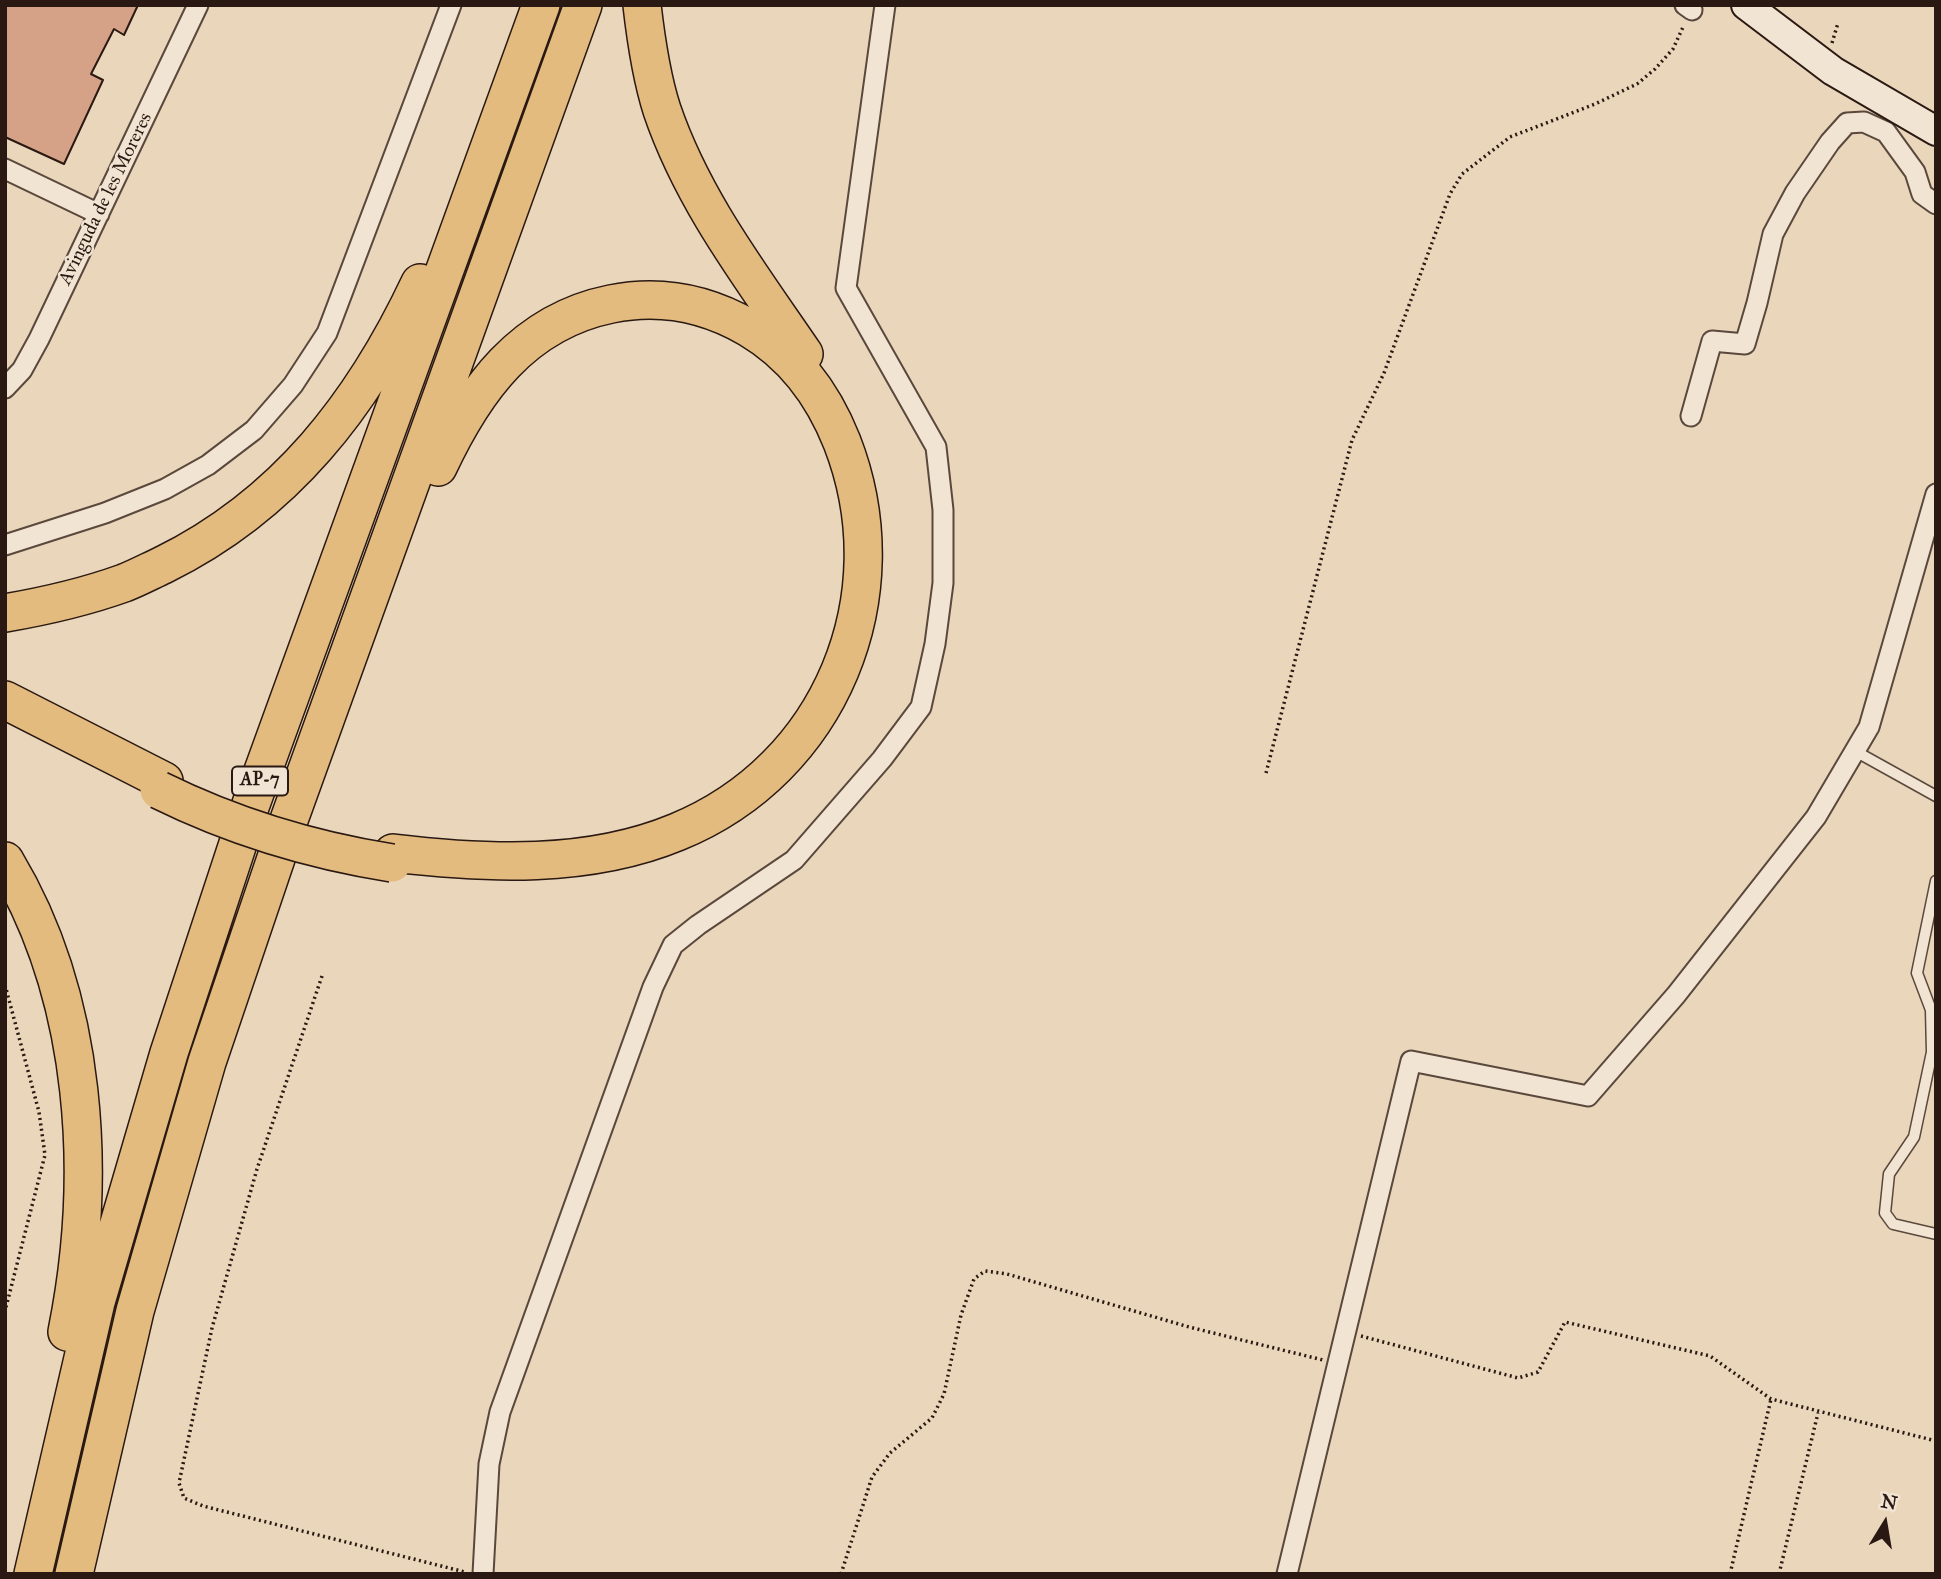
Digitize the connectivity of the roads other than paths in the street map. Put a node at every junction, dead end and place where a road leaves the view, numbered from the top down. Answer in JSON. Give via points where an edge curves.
{"nodes":[{"id":1,"x":198,"y":5,"type":"edge"},
{"id":2,"x":451,"y":5,"type":"edge"},
{"id":3,"x":533,"y":5,"type":"edge"},
{"id":4,"x":541,"y":5,"type":"edge"},
{"id":5,"x":583,"y":5,"type":"edge"},
{"id":6,"x":642,"y":5,"type":"edge"},
{"id":7,"x":885,"y":5,"type":"edge"},
{"id":8,"x":1746,"y":5,"type":"edge"},
{"id":9,"x":1824,"y":47,"type":"junction"},
{"id":10,"x":1936,"y":115,"type":"edge"},
{"id":11,"x":1936,"y":131,"type":"edge"},
{"id":12,"x":5,"y":169,"type":"edge"},
{"id":13,"x":1936,"y":204,"type":"edge"},
{"id":14,"x":99,"y":214,"type":"junction"},
{"id":15,"x":5,"y":388,"type":"edge"},
{"id":16,"x":1691,"y":416,"type":"dead end"},
{"id":17,"x":1936,"y":494,"type":"edge"},
{"id":18,"x":5,"y":545,"type":"edge"},
{"id":19,"x":5,"y":613,"type":"edge"},
{"id":20,"x":361,"y":622,"type":"junction"},
{"id":21,"x":5,"y":700,"type":"edge"},
{"id":22,"x":5,"y":712,"type":"edge"},
{"id":23,"x":1855,"y":751,"type":"junction"},
{"id":24,"x":162,"y":785,"type":"junction"},
{"id":25,"x":1936,"y":796,"type":"edge"},
{"id":26,"x":392,"y":858,"type":"junction"},
{"id":27,"x":5,"y":861,"type":"edge"},
{"id":28,"x":1936,"y":881,"type":"edge"},
{"id":29,"x":1936,"y":1234,"type":"edge"},
{"id":30,"x":19,"y":1574,"type":"edge"},
{"id":31,"x":33,"y":1574,"type":"edge"},
{"id":32,"x":74,"y":1574,"type":"edge"},
{"id":33,"x":483,"y":1574,"type":"edge"},
{"id":34,"x":1287,"y":1574,"type":"edge"}],
"edges":[{"from":1,"to":14,"type":"street","name":"Avinguda de les Moreres"},
{"from":2,"to":18,"type":"street","via":[[327,333],[293,385],[254,430],[208,465],[165,489]]},
{"from":3,"to":19,"type":"highway","via":[[406,313],[346,411],[311,454],[261,503],[194,549],[126,582],[58,604]]},
{"from":4,"to":31,"type":"highway","number":"AP-7","via":[[251,804],[169,1053],[96,1302]]},
{"from":5,"to":20,"type":"highway","number":"AP-7"},
{"from":6,"to":26,"type":"highway","via":[[662,108],[677,148],[743,267],[827,390],[857,452],[873,530],[874,578],[865,630],[846,683],[808,745],[763,794],[701,833],[655,851],[572,867],[447,869]]},
{"from":7,"to":33,"type":"street","via":[[845,288],[936,447],[943,510],[943,583],[921,708],[794,860],[673,945],[653,987],[500,1412],[489,1464]]},
{"from":8,"to":9,"type":"main road"},
{"from":9,"to":10,"type":"main road"},
{"from":9,"to":11,"type":"main road","via":[[1833,71]]},
{"from":12,"to":14,"type":"street"},
{"from":13,"to":16,"type":"street","via":[[1922,194],[1915,172],[1886,132],[1864,122],[1847,123],[1802,183],[1773,234],[1745,344],[1712,341]]},
{"from":14,"to":15,"type":"street","name":"Avinguda de les Moreres","via":[[22,370]]},
{"from":17,"to":23,"type":"street","via":[[1869,727]]},
{"from":20,"to":26,"type":"highway","number":"AP-7","via":[[388,597],[431,481],[455,430],[480,392],[545,328],[585,309],[635,299],[680,301],[725,314],[773,342],[825,407],[855,481],[864,554],[861,601],[847,653],[813,721],[764,779],[718,813],[629,848],[537,860]]},
{"from":20,"to":32,"type":"highway","number":"AP-7","via":[[206,1062],[135,1311]]},
{"from":21,"to":24,"type":"highway"},
{"from":22,"to":24,"type":"highway"},
{"from":23,"to":25,"type":"lane"},
{"from":23,"to":34,"type":"street","via":[[1816,817],[1676,995],[1588,1096],[1411,1060]]},
{"from":24,"to":26,"type":"highway","bridge":true,"via":[[196,808],[272,837],[312,848]]},
{"from":27,"to":30,"type":"highway","via":[[43,940],[60,994],[80,1099],[84,1170],[69,1320]]},
{"from":28,"to":29,"type":"lane","via":[[1917,973],[1931,1010],[1932,1052],[1914,1137],[1889,1174],[1885,1213],[1893,1224]]}]}
